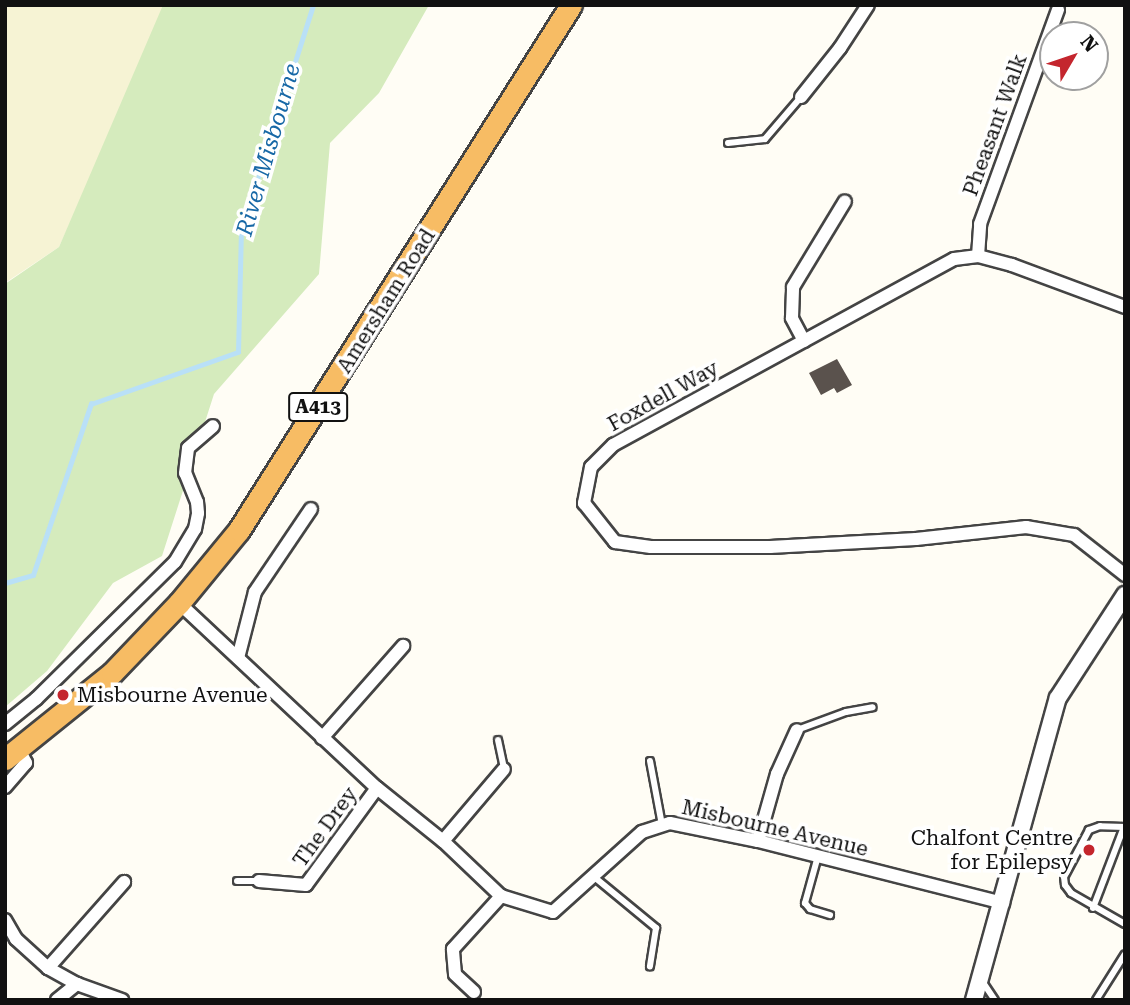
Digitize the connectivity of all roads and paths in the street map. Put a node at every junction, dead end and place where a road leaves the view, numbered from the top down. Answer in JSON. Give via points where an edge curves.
{"nodes":[{"id":1,"x":571,"y":5,"type":"edge"},
{"id":2,"x":868,"y":5,"type":"edge"},
{"id":3,"x":1058,"y":10,"type":"dead end"},
{"id":4,"x":801,"y":97,"type":"joint"},
{"id":5,"x":728,"y":143,"type":"dead end"},
{"id":6,"x":845,"y":201,"type":"dead end"},
{"id":7,"x":978,"y":256,"type":"junction"},
{"id":8,"x":1125,"y":307,"type":"edge"},
{"id":9,"x":804,"y":341,"type":"junction"},
{"id":10,"x":214,"y":426,"type":"dead end"},
{"id":11,"x":312,"y":509,"type":"dead end"},
{"id":12,"x":1125,"y":575,"type":"edge"},
{"id":13,"x":1125,"y":595,"type":"edge"},
{"id":14,"x":179,"y":603,"type":"junction"},
{"id":15,"x":403,"y":646,"type":"dead end"},
{"id":16,"x":238,"y":659,"type":"junction"},
{"id":17,"x":873,"y":706,"type":"dead end"},
{"id":18,"x":5,"y":724,"type":"edge"},
{"id":19,"x":797,"y":730,"type":"joint"},
{"id":20,"x":322,"y":738,"type":"junction"},
{"id":21,"x":498,"y":740,"type":"dead end"},
{"id":22,"x":12,"y":754,"type":"edge"},
{"id":23,"x":650,"y":761,"type":"dead end"},
{"id":24,"x":504,"y":769,"type":"joint"},
{"id":25,"x":5,"y":787,"type":"edge"},
{"id":26,"x":377,"y":789,"type":"junction"},
{"id":27,"x":662,"y":825,"type":"junction"},
{"id":28,"x":1124,"y":827,"type":"edge"},
{"id":29,"x":443,"y":841,"type":"junction"},
{"id":30,"x":758,"y":841,"type":"junction"},
{"id":31,"x":818,"y":856,"type":"junction"},
{"id":32,"x":593,"y":876,"type":"junction"},
{"id":33,"x":237,"y":881,"type":"dead end"},
{"id":34,"x":259,"y":881,"type":"joint"},
{"id":35,"x":124,"y":882,"type":"dead end"},
{"id":36,"x":501,"y":896,"type":"junction"},
{"id":37,"x":1003,"y":903,"type":"junction"},
{"id":38,"x":1093,"y":908,"type":"junction"},
{"id":39,"x":830,"y":915,"type":"dead end"},
{"id":40,"x":5,"y":920,"type":"edge"},
{"id":41,"x":1125,"y":924,"type":"edge"},
{"id":42,"x":1125,"y":954,"type":"edge"},
{"id":43,"x":650,"y":967,"type":"dead end"},
{"id":44,"x":48,"y":968,"type":"junction"},
{"id":45,"x":981,"y":981,"type":"junction"},
{"id":46,"x":78,"y":984,"type":"junction"},
{"id":47,"x":474,"y":992,"type":"dead end"},
{"id":48,"x":57,"y":1000,"type":"edge"},
{"id":49,"x":122,"y":1000,"type":"edge"},
{"id":50,"x":974,"y":1000,"type":"edge"},
{"id":51,"x":995,"y":1000,"type":"edge"},
{"id":52,"x":1096,"y":1000,"type":"edge"}],
"edges":[{"from":1,"to":14,"type":"highway","name":"Amersham Road","number":"A413","via":[[239,530]]},
{"from":2,"to":4,"type":"street"},
{"from":3,"to":7,"type":"street","name":"Pheasant Walk","via":[[979,224]]},
{"from":4,"to":5,"type":"lane","via":[[765,139]]},
{"from":6,"to":9,"type":"street","via":[[793,287],[792,318]]},
{"from":7,"to":8,"type":"street"},
{"from":7,"to":9,"type":"street","name":"Foxdell Way","via":[[954,259]]},
{"from":9,"to":12,"type":"street","name":"Foxdell Way","via":[[613,445],[592,467],[584,503],[615,542],[651,547],[770,547],[1026,527],[1074,535]]},
{"from":10,"to":18,"type":"street","via":[[188,448],[184,473],[198,513],[195,529],[174,562]]},
{"from":11,"to":16,"type":"street","via":[[255,592]]},
{"from":13,"to":37,"type":"street","via":[[1058,698]]},
{"from":14,"to":16,"type":"street","name":"Misbourne Avenue"},
{"from":14,"to":22,"type":"highway","name":"Amersham Road","number":"A413","via":[[112,673]]},
{"from":15,"to":20,"type":"street"},
{"from":16,"to":20,"type":"street","name":"Misbourne Avenue"},
{"from":17,"to":19,"type":"lane"},
{"from":19,"to":30,"type":"street","via":[[777,774]]},
{"from":20,"to":26,"type":"street","name":"Misbourne Avenue"},
{"from":21,"to":24,"type":"lane"},
{"from":22,"to":25,"type":"street","via":[[26,763]]},
{"from":23,"to":27,"type":"lane"},
{"from":24,"to":29,"type":"street"},
{"from":26,"to":29,"type":"street","name":"Misbourne Avenue"},
{"from":26,"to":34,"type":"street","name":"The Drey","via":[[306,885]]},
{"from":27,"to":30,"type":"street","name":"Misbourne Avenue"},
{"from":27,"to":32,"type":"street","name":"Misbourne Avenue","via":[[642,832]]},
{"from":28,"to":38,"type":"lane"},
{"from":28,"to":38,"type":"lane","via":[[1089,830],[1064,877],[1071,893]]},
{"from":29,"to":36,"type":"street","name":"Misbourne Avenue"},
{"from":30,"to":31,"type":"street","name":"Misbourne Avenue"},
{"from":31,"to":37,"type":"street","name":"Misbourne Avenue"},
{"from":31,"to":39,"type":"lane","via":[[805,903]]},
{"from":32,"to":36,"type":"street","name":"Misbourne Avenue","via":[[553,912]]},
{"from":32,"to":43,"type":"lane","via":[[656,928]]},
{"from":33,"to":34,"type":"lane"},
{"from":35,"to":44,"type":"street"},
{"from":36,"to":47,"type":"street","via":[[453,949],[455,974]]},
{"from":37,"to":45,"type":"street"},
{"from":38,"to":41,"type":"lane"},
{"from":40,"to":44,"type":"street","via":[[16,939]]},
{"from":42,"to":52,"type":"lane"},
{"from":44,"to":46,"type":"street"},
{"from":45,"to":50,"type":"street"},
{"from":45,"to":51,"type":"lane"},
{"from":46,"to":48,"type":"street"},
{"from":46,"to":49,"type":"street"}]}
